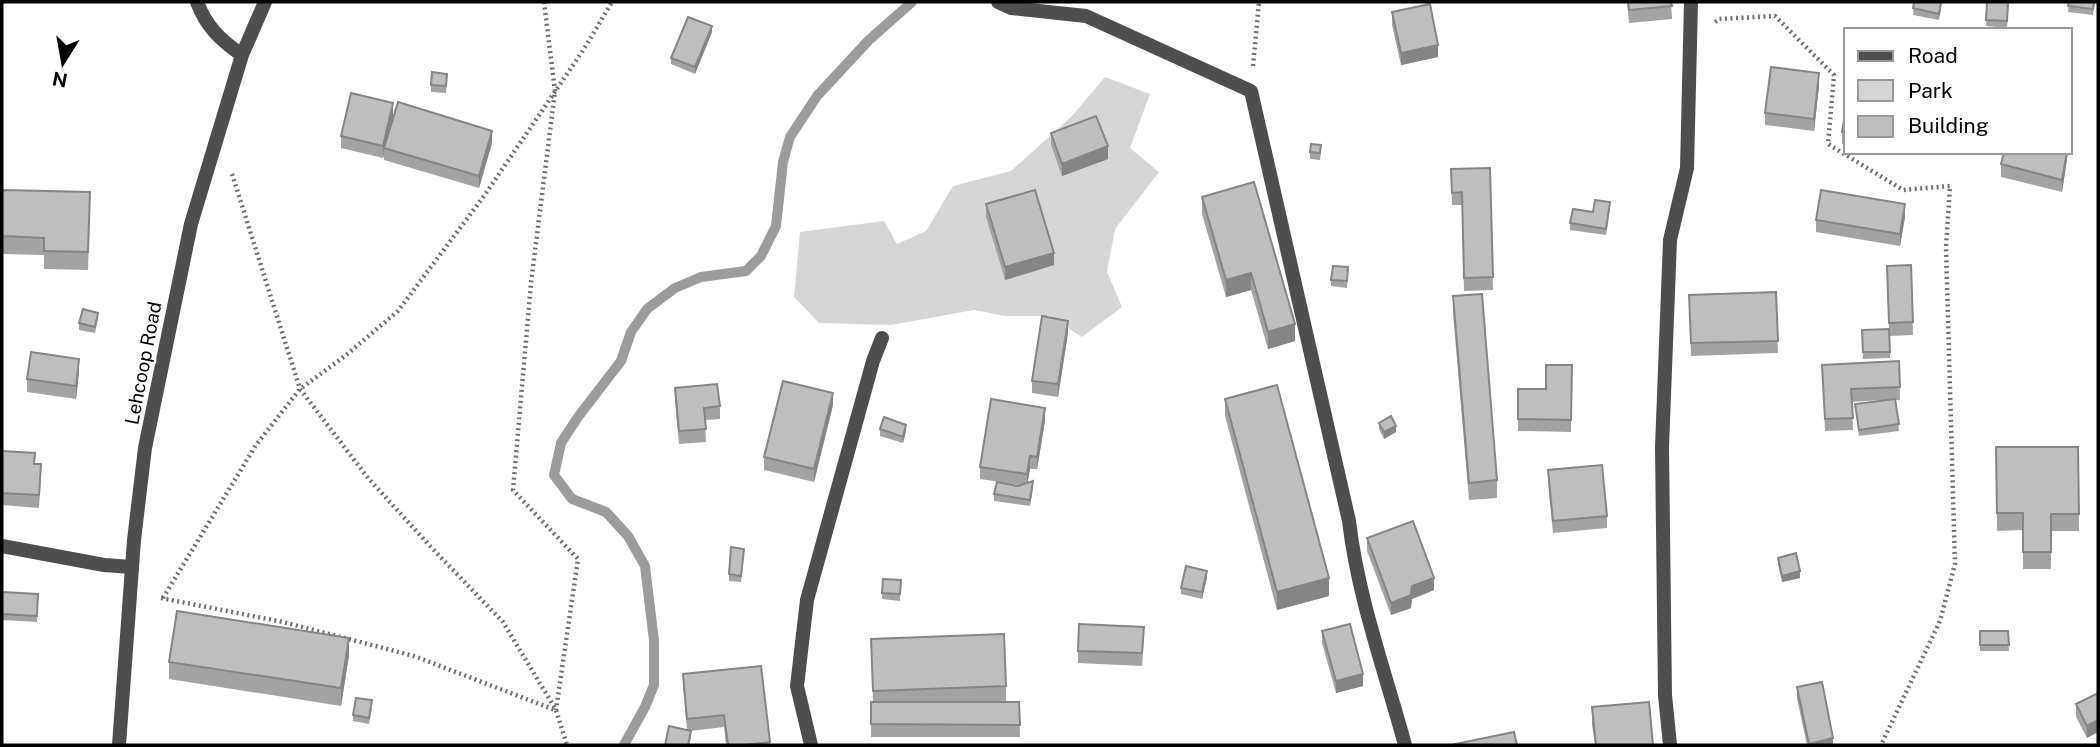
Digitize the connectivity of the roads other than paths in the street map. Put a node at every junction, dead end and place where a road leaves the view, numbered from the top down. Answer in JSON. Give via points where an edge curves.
{"nodes":[{"id":1,"x":197,"y":2,"type":"edge"},
{"id":2,"x":265,"y":2,"type":"edge"},
{"id":3,"x":998,"y":2,"type":"edge"},
{"id":4,"x":1691,"y":2,"type":"edge"},
{"id":5,"x":242,"y":55,"type":"junction"},
{"id":6,"x":882,"y":338,"type":"dead end"},
{"id":7,"x":2,"y":546,"type":"edge"},
{"id":8,"x":132,"y":568,"type":"junction"},
{"id":9,"x":119,"y":745,"type":"edge"},
{"id":10,"x":811,"y":745,"type":"edge"},
{"id":11,"x":1405,"y":745,"type":"edge"},
{"id":12,"x":1670,"y":745,"type":"edge"}],
"edges":[{"from":1,"to":5,"type":"street","via":[[223,43]]},
{"from":2,"to":5,"type":"street","name":"Lehcoop Road"},
{"from":3,"to":11,"type":"street","via":[[1010,8],[1086,16],[1251,91],[1349,521],[1352,553]]},
{"from":4,"to":12,"type":"street","via":[[1687,168],[1671,240],[1662,447],[1665,695]]},
{"from":5,"to":8,"type":"street","name":"Lehcoop Road","via":[[191,224],[145,448]]},
{"from":6,"to":10,"type":"street","via":[[807,600],[797,686]]},
{"from":7,"to":8,"type":"street"},
{"from":8,"to":9,"type":"street","name":"Lehcoop Road"}]}
